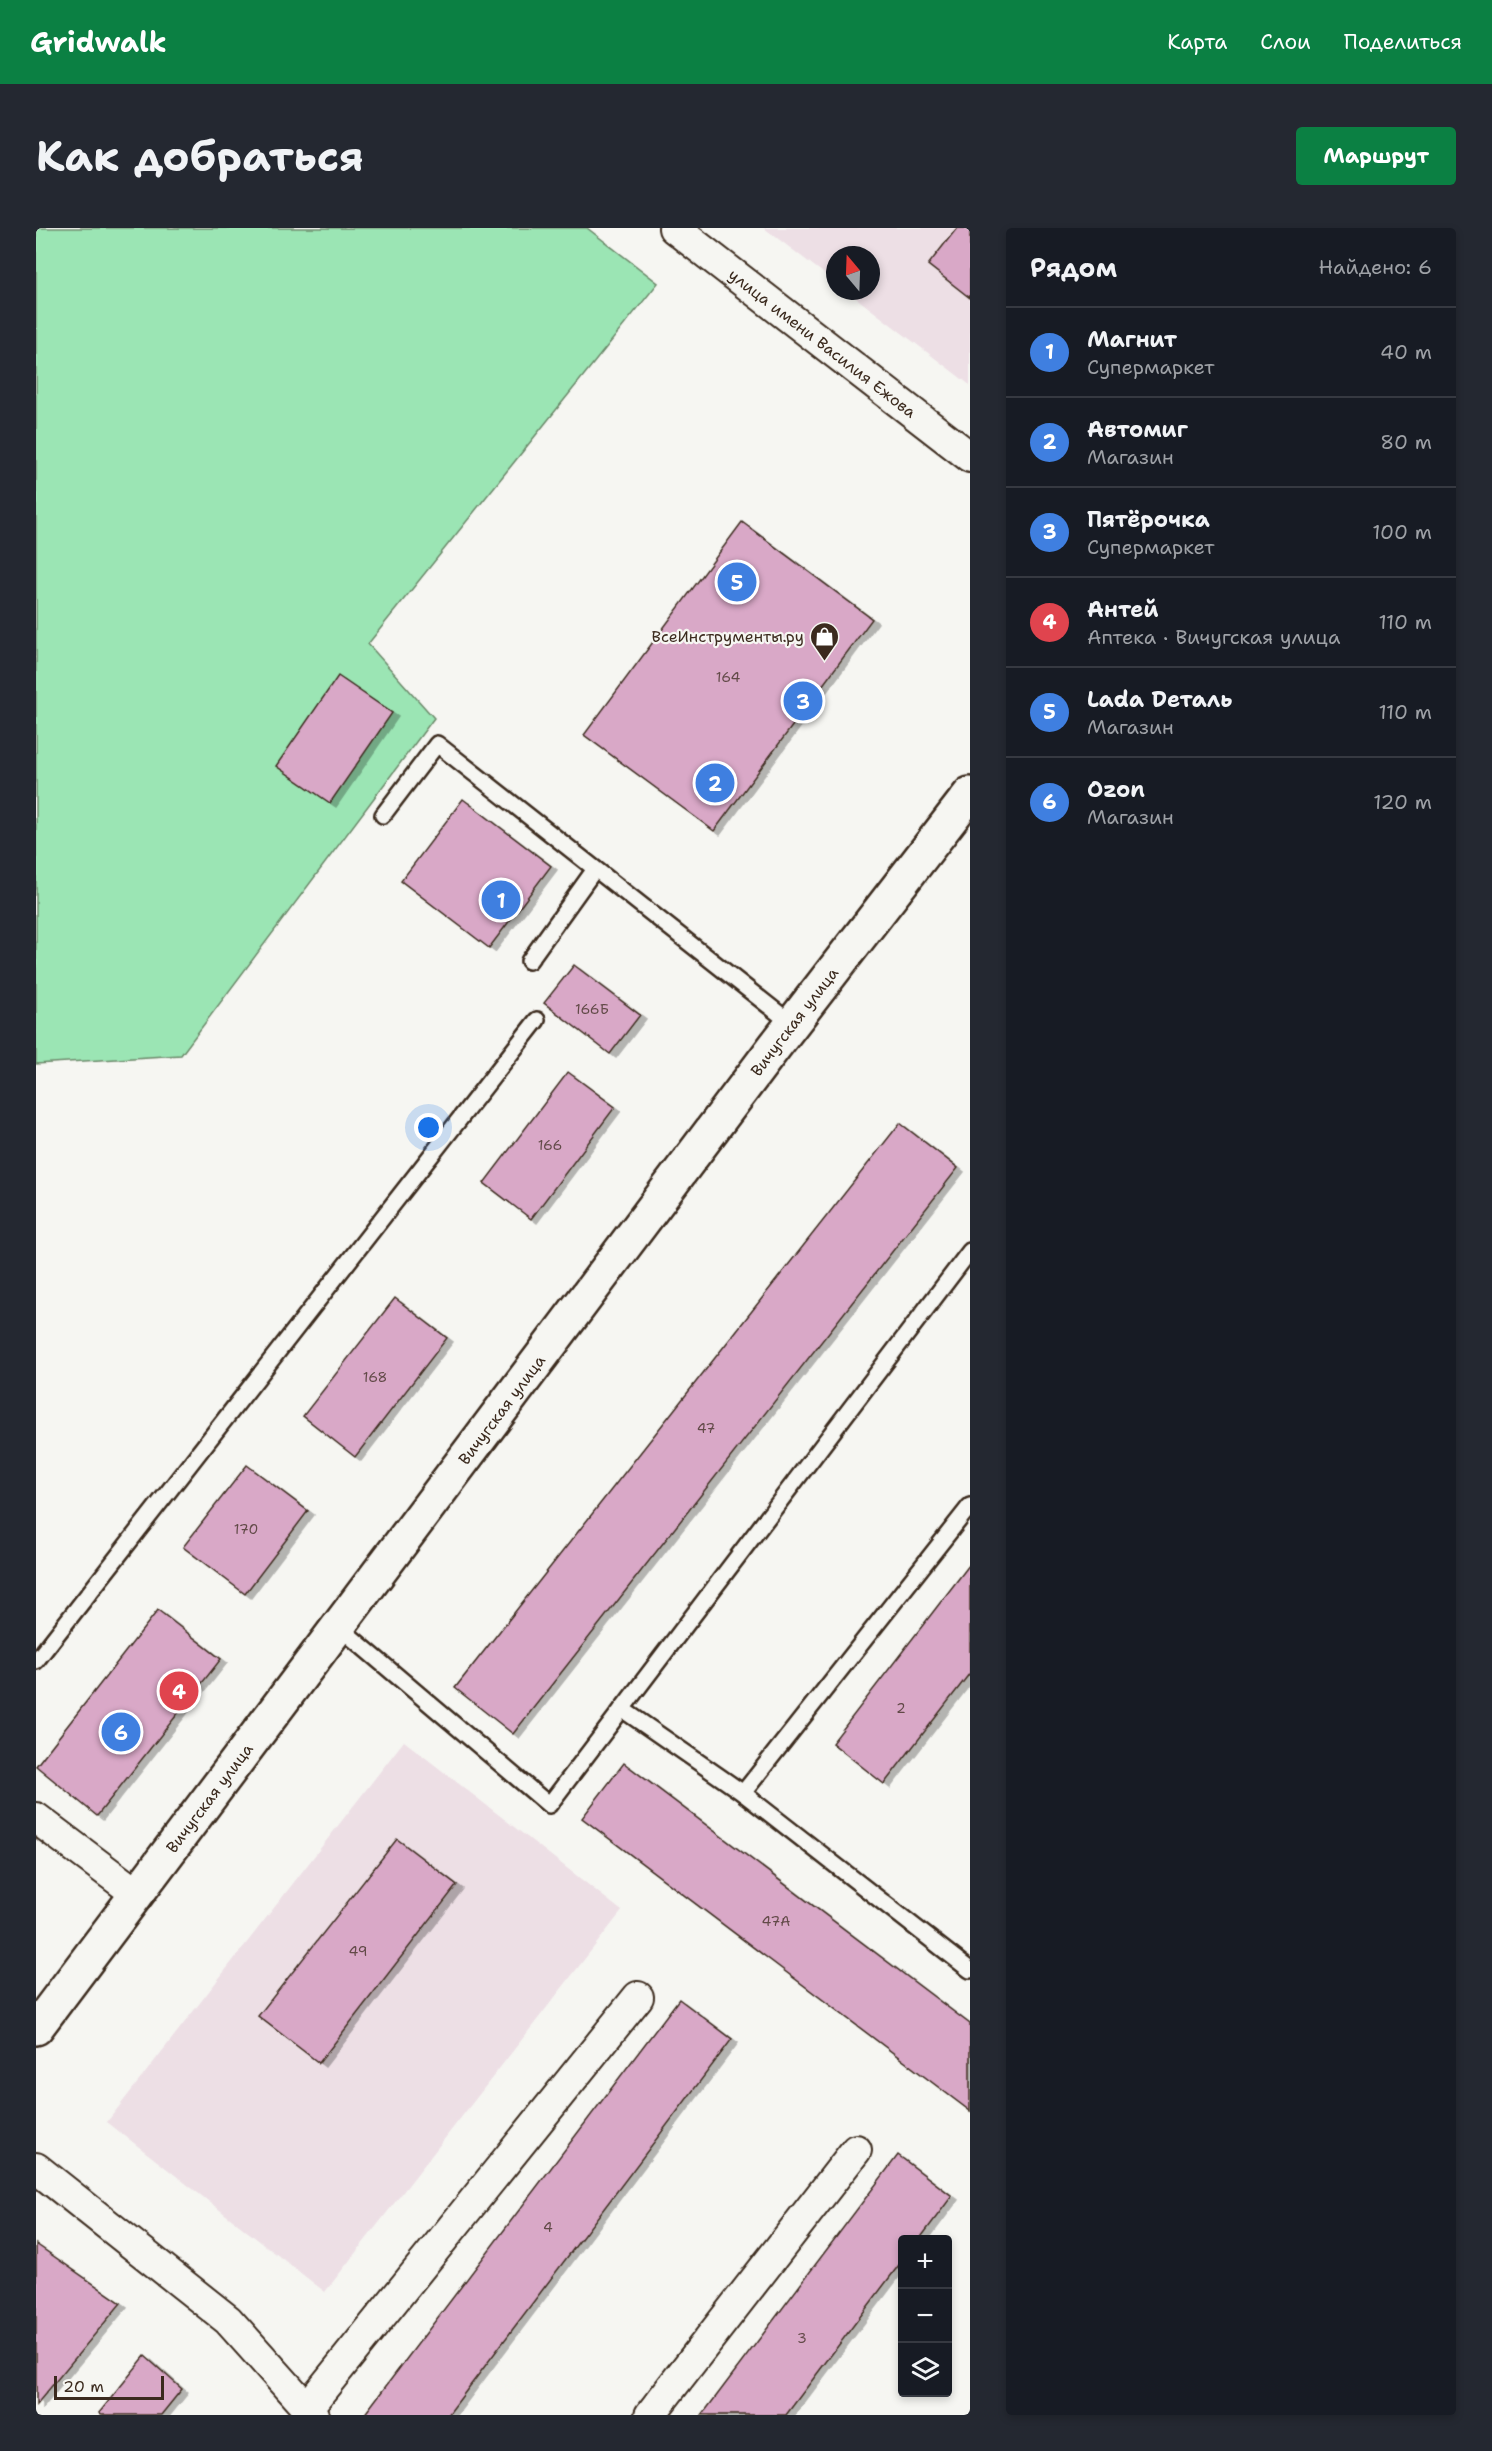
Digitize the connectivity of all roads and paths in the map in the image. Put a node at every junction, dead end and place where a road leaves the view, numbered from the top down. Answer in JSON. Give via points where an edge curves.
{"nodes":[{"id":1,"x":674,"y":228,"type":"edge"},
{"id":2,"x":970,"y":457,"type":"edge"},
{"id":3,"x":970,"y":794,"type":"edge"},
{"id":4,"x":384,"y":815,"type":"dead end"},
{"id":5,"x":595,"y":869,"type":"junction"},
{"id":6,"x":529,"y":961,"type":"dead end"},
{"id":7,"x":537,"y":1020,"type":"dead end"},
{"id":8,"x":792,"y":1024,"type":"junction"},
{"id":9,"x":970,"y":1251,"type":"edge"},
{"id":10,"x":970,"y":1506,"type":"edge"},
{"id":11,"x":338,"y":1626,"type":"junction"},
{"id":12,"x":36,"y":1661,"type":"edge"},
{"id":13,"x":622,"y":1709,"type":"junction"},
{"id":14,"x":743,"y":1793,"type":"junction"},
{"id":15,"x":36,"y":1818,"type":"edge"},
{"id":16,"x":137,"y":1894,"type":"junction"},
{"id":17,"x":970,"y":1970,"type":"edge"},
{"id":18,"x":638,"y":1997,"type":"dead end"},
{"id":19,"x":36,"y":2028,"type":"edge"},
{"id":20,"x":856,"y":2150,"type":"dead end"},
{"id":21,"x":36,"y":2168,"type":"edge"},
{"id":22,"x":310,"y":2412,"type":"edge"},
{"id":23,"x":650,"y":2415,"type":"edge"}],
"edges":[{"from":1,"to":2,"type":"street","name":"улица имени Василия Ежова"},
{"from":3,"to":8,"type":"main road","name":"Вичугская улица"},
{"from":4,"to":5,"type":"lane","via":[[437,744]]},
{"from":5,"to":6,"type":"lane"},
{"from":5,"to":8,"type":"lane"},
{"from":7,"to":12,"type":"lane"},
{"from":8,"to":11,"type":"main road","name":"Вичугская улица"},
{"from":9,"to":13,"type":"lane"},
{"from":10,"to":14,"type":"lane"},
{"from":11,"to":13,"type":"lane","via":[[549,1805]]},
{"from":11,"to":16,"type":"main road","name":"Вичугская улица"},
{"from":13,"to":14,"type":"lane"},
{"from":14,"to":17,"type":"lane"},
{"from":15,"to":16,"type":"street"},
{"from":16,"to":19,"type":"main road","name":"Вичугская улица"},
{"from":18,"to":22,"type":"street"},
{"from":20,"to":23,"type":"street"},
{"from":21,"to":22,"type":"street","via":[[228,2320]]}]}
